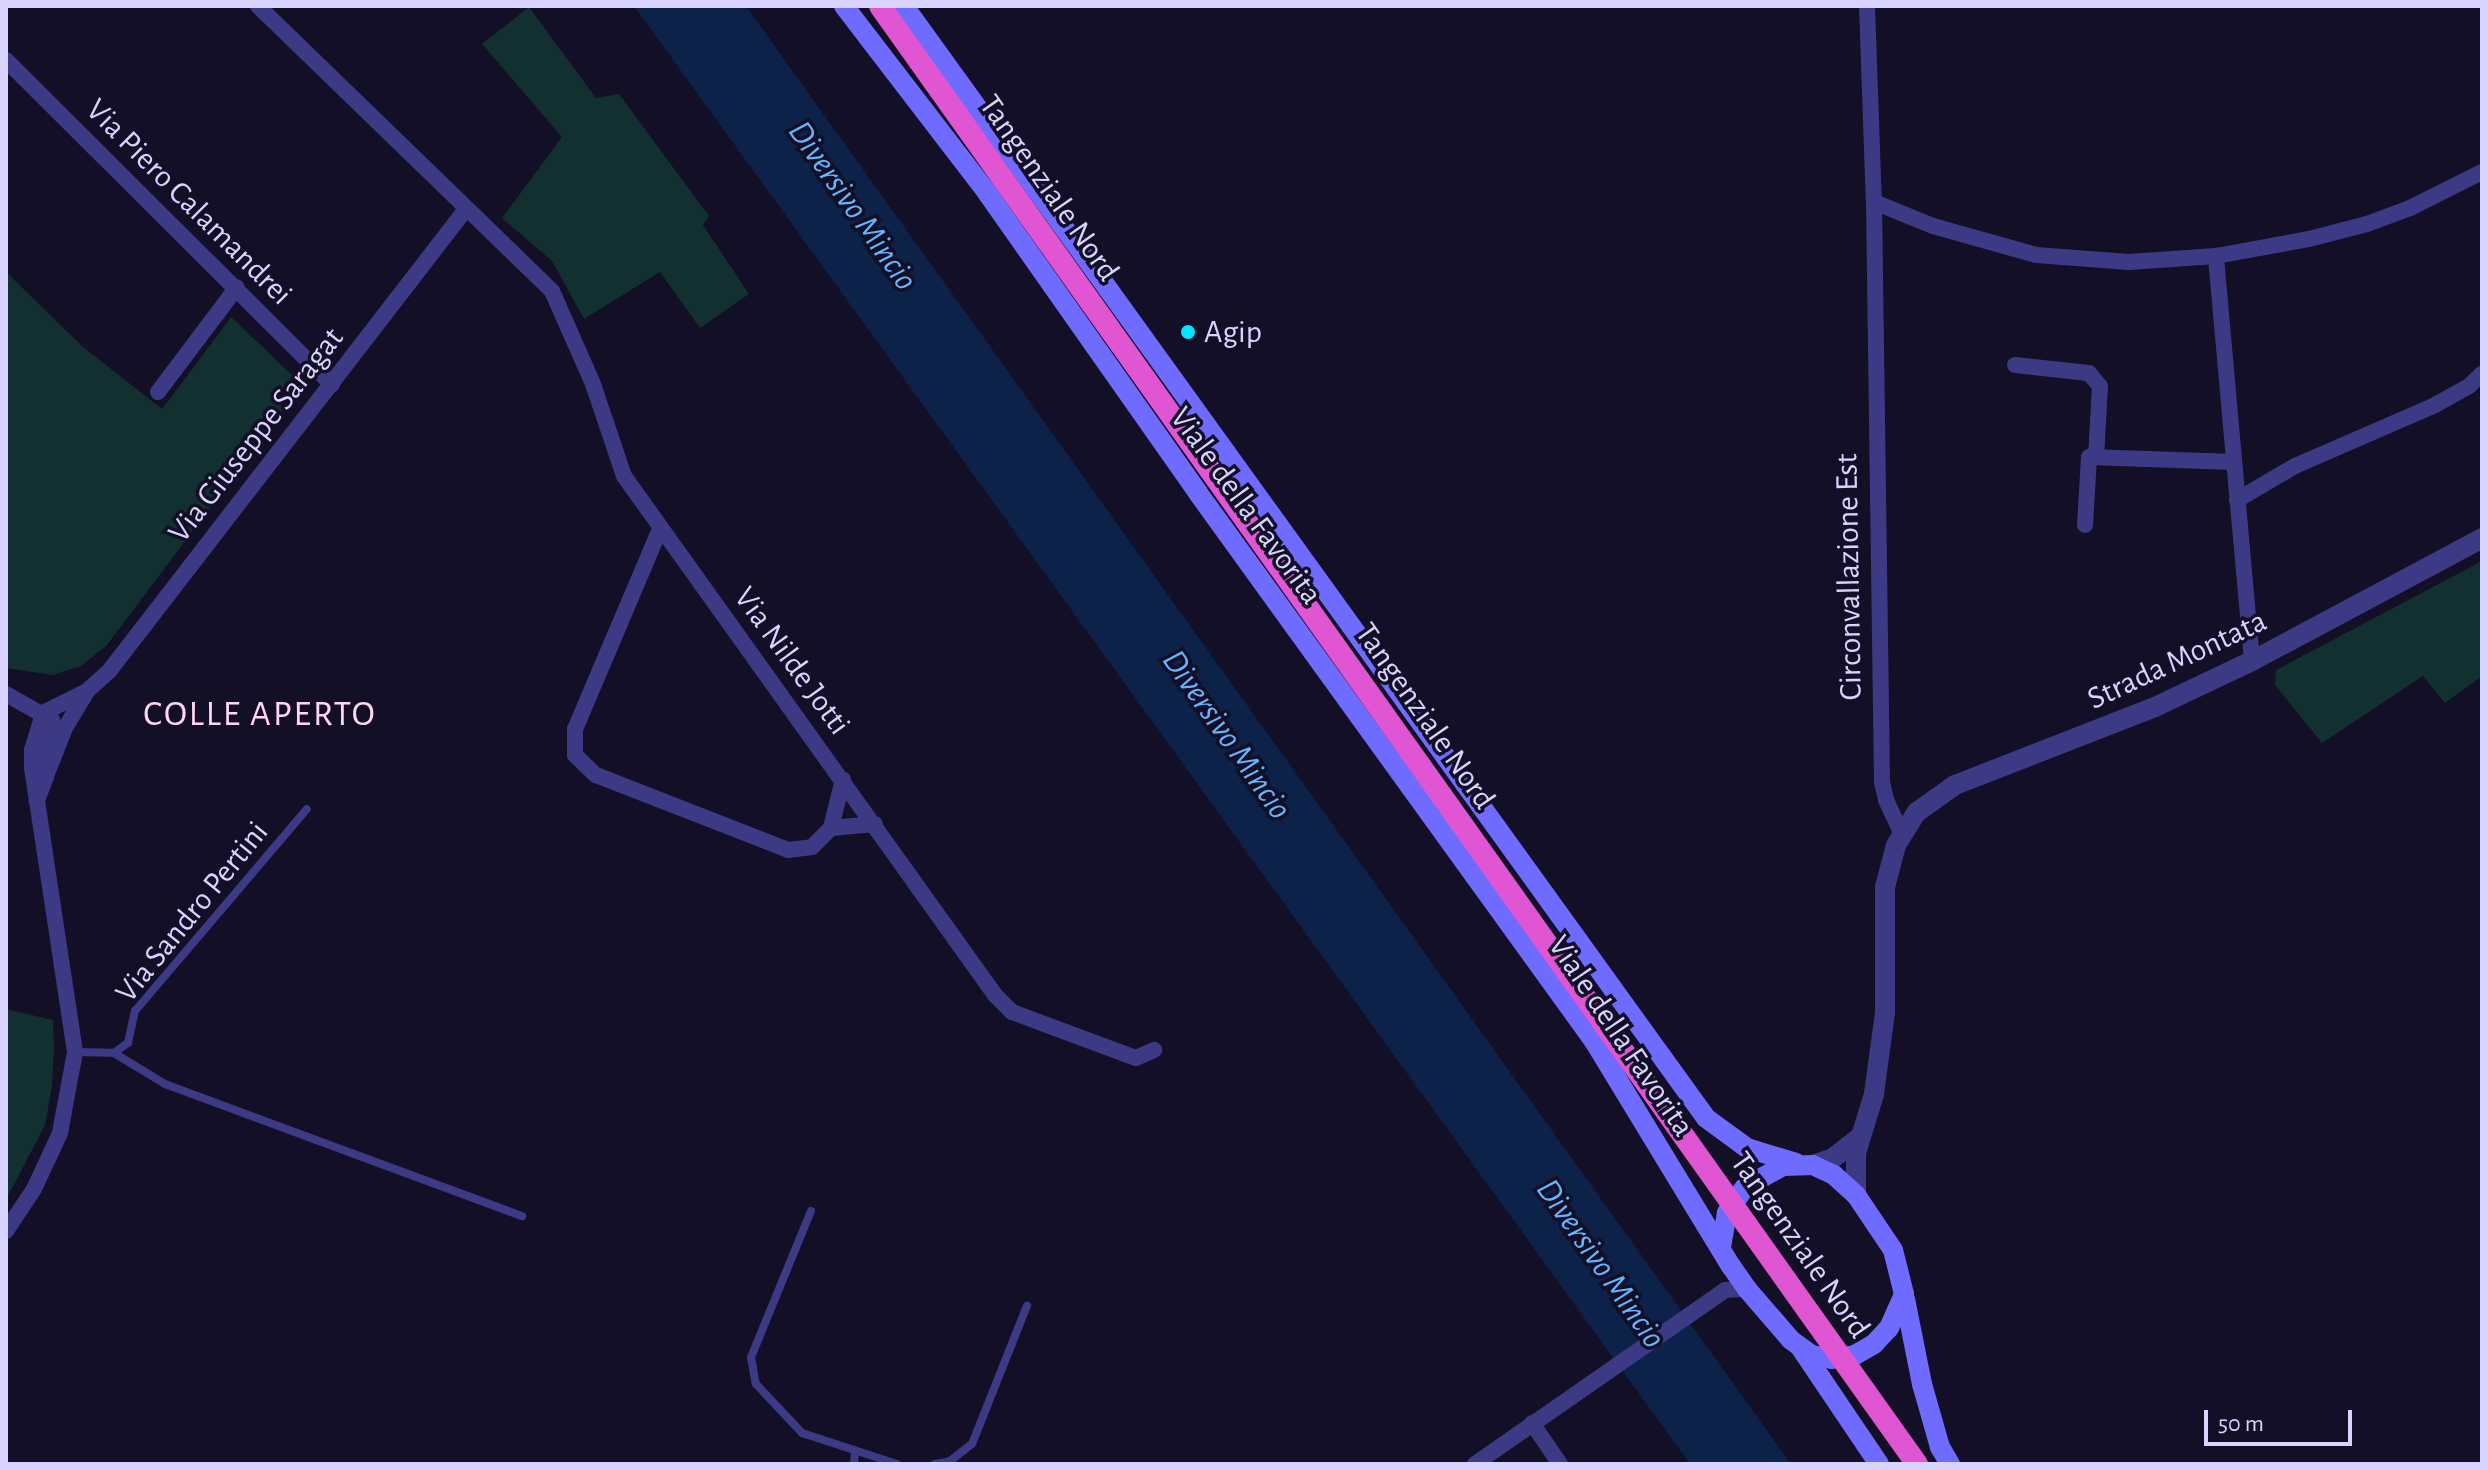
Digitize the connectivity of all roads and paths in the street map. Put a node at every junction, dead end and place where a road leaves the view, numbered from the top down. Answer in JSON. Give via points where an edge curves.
{"nodes":[{"id":1,"x":258,"y":6,"type":"edge"},
{"id":2,"x":844,"y":6,"type":"edge"},
{"id":3,"x":880,"y":6,"type":"edge"},
{"id":4,"x":904,"y":6,"type":"edge"},
{"id":5,"x":1867,"y":6,"type":"edge"},
{"id":6,"x":6,"y":60,"type":"edge"},
{"id":7,"x":2482,"y":172,"type":"edge"},
{"id":8,"x":1874,"y":202,"type":"junction"},
{"id":9,"x":466,"y":209,"type":"junction"},
{"id":10,"x":2216,"y":256,"type":"junction"},
{"id":11,"x":237,"y":287,"type":"junction"},
{"id":12,"x":2015,"y":365,"type":"dead end"},
{"id":13,"x":2482,"y":374,"type":"edge"},
{"id":14,"x":332,"y":385,"type":"junction"},
{"id":15,"x":158,"y":392,"type":"dead end"},
{"id":16,"x":2096,"y":457,"type":"junction"},
{"id":17,"x":2234,"y":462,"type":"junction"},
{"id":18,"x":2237,"y":500,"type":"junction"},
{"id":19,"x":2085,"y":525,"type":"dead end"},
{"id":20,"x":660,"y":529,"type":"junction"},
{"id":21,"x":2482,"y":538,"type":"edge"},
{"id":22,"x":2252,"y":661,"type":"junction"},
{"id":23,"x":87,"y":691,"type":"junction"},
{"id":24,"x":6,"y":694,"type":"edge"},
{"id":25,"x":43,"y":713,"type":"junction"},
{"id":26,"x":46,"y":777,"type":"junction"},
{"id":27,"x":843,"y":779,"type":"junction"},
{"id":28,"x":37,"y":801,"type":"junction"},
{"id":29,"x":307,"y":809,"type":"dead end"},
{"id":30,"x":875,"y":824,"type":"junction"},
{"id":31,"x":831,"y":828,"type":"junction"},
{"id":32,"x":1902,"y":834,"type":"junction"},
{"id":33,"x":1154,"y":1050,"type":"dead end"},
{"id":34,"x":75,"y":1052,"type":"junction"},
{"id":35,"x":114,"y":1053,"type":"junction"},
{"id":36,"x":1860,"y":1137,"type":"junction"},
{"id":37,"x":1806,"y":1165,"type":"junction"},
{"id":38,"x":1856,"y":1195,"type":"junction"},
{"id":39,"x":811,"y":1211,"type":"dead end"},
{"id":40,"x":522,"y":1216,"type":"dead end"},
{"id":41,"x":6,"y":1231,"type":"edge"},
{"id":42,"x":1726,"y":1257,"type":"junction"},
{"id":43,"x":1747,"y":1289,"type":"junction"},
{"id":44,"x":1725,"y":1290,"type":"junction"},
{"id":45,"x":1904,"y":1294,"type":"junction"},
{"id":46,"x":1027,"y":1306,"type":"dead end"},
{"id":47,"x":1800,"y":1347,"type":"junction"},
{"id":48,"x":1532,"y":1423,"type":"junction"},
{"id":49,"x":1511,"y":1436,"type":"junction"},
{"id":50,"x":855,"y":1451,"type":"junction"},
{"id":51,"x":854,"y":1464,"type":"edge"},
{"id":52,"x":897,"y":1464,"type":"edge"},
{"id":53,"x":935,"y":1464,"type":"edge"},
{"id":54,"x":1475,"y":1464,"type":"edge"},
{"id":55,"x":1495,"y":1464,"type":"edge"},
{"id":56,"x":1560,"y":1464,"type":"edge"},
{"id":57,"x":1879,"y":1464,"type":"edge"},
{"id":58,"x":1917,"y":1464,"type":"edge"},
{"id":59,"x":1950,"y":1464,"type":"edge"}],
"edges":[{"from":1,"to":9,"type":"street","name":"Via Nilde Jotti"},
{"from":2,"to":42,"type":"main road","name":"Viale della Favorita","via":[[988,194],[1594,1041]]},
{"from":3,"to":58,"type":"highway","name":"Tangenziale Nord","bridge":true},
{"from":4,"to":37,"type":"main road","name":"Viale della Favorita","via":[[1706,1118],[1747,1148]]},
{"from":5,"to":8,"type":"street","name":"Circonvallazione Est"},
{"from":6,"to":11,"type":"street","name":"Via Piero Calamandrei"},
{"from":7,"to":10,"type":"street","via":[[2367,224]]},
{"from":8,"to":10,"type":"street","via":[[1933,226],[2036,255],[2129,262]]},
{"from":8,"to":32,"type":"street","name":"Circonvallazione Est","via":[[1882,782]]},
{"from":9,"to":14,"type":"street","name":"Via Giuseppe Saragat"},
{"from":9,"to":20,"type":"street","name":"Via Nilde Jotti","via":[[552,291],[593,384],[624,476]]},
{"from":10,"to":17,"type":"street"},
{"from":11,"to":14,"type":"street","name":"Via Piero Calamandrei"},
{"from":11,"to":15,"type":"street"},
{"from":12,"to":16,"type":"street","via":[[2089,373],[2095,379],[2100,386]]},
{"from":13,"to":18,"type":"street","via":[[2435,405],[2295,466]]},
{"from":14,"to":23,"type":"street","name":"Via Giuseppe Saragat","via":[[110,670]]},
{"from":16,"to":17,"type":"street"},
{"from":16,"to":19,"type":"street","via":[[2089,457]]},
{"from":17,"to":18,"type":"street"},
{"from":18,"to":22,"type":"street"},
{"from":20,"to":27,"type":"street","name":"Via Nilde Jotti"},
{"from":20,"to":31,"type":"street","via":[[575,729],[575,755],[596,775],[788,850],[812,847]]},
{"from":21,"to":22,"type":"street","name":"Strada Montata"},
{"from":22,"to":32,"type":"street","name":"Strada Montata","via":[[2155,707],[1955,785],[1917,812]]},
{"from":23,"to":25,"type":"street","name":"Via Giuseppe Saragat"},
{"from":23,"to":26,"type":"street","name":"Via Giuseppe Saragat"},
{"from":24,"to":25,"type":"street"},
{"from":25,"to":26,"type":"street","name":"Via Giuseppe Saragat","via":[[52,722],[43,751]]},
{"from":25,"to":28,"type":"street","name":"Via Giuseppe Saragat","via":[[32,750]]},
{"from":26,"to":28,"type":"street","name":"Via Giuseppe Saragat"},
{"from":27,"to":30,"type":"street","name":"Via Nilde Jotti"},
{"from":27,"to":31,"type":"street"},
{"from":28,"to":34,"type":"street","name":"Via Giuseppe Saragat"},
{"from":29,"to":35,"type":"lane","name":"Via Sandro Pertini","via":[[135,1011],[128,1043]]},
{"from":30,"to":31,"type":"street"},
{"from":30,"to":33,"type":"street","name":"Via Nilde Jotti","via":[[1012,1012],[1136,1058]]},
{"from":32,"to":36,"type":"street","via":[[1885,887],[1882,1042]]},
{"from":34,"to":35,"type":"lane"},
{"from":34,"to":41,"type":"street","name":"Via Giuseppe Saragat","via":[[60,1133],[34,1189]]},
{"from":35,"to":40,"type":"lane","via":[[165,1084]]},
{"from":36,"to":37,"type":"street","via":[[1833,1158]]},
{"from":36,"to":38,"type":"street"},
{"from":37,"to":38,"type":"main road","via":[[1834,1175]]},
{"from":37,"to":42,"type":"main road","via":[[1768,1172],[1745,1187],[1727,1213]]},
{"from":38,"to":45,"type":"main road","via":[[1893,1250]]},
{"from":39,"to":50,"type":"lane","via":[[751,1357],[756,1384],[802,1433]]},
{"from":42,"to":43,"type":"main road"},
{"from":42,"to":44,"type":"street"},
{"from":43,"to":44,"type":"street"},
{"from":43,"to":47,"type":"main road"},
{"from":44,"to":48,"type":"street"},
{"from":45,"to":47,"type":"main road","via":[[1889,1328],[1865,1351],[1832,1359]]},
{"from":45,"to":59,"type":"main road","via":[[1922,1384]]},
{"from":46,"to":53,"type":"lane","via":[[972,1444],[950,1461]]},
{"from":47,"to":57,"type":"main road"},
{"from":48,"to":49,"type":"street"},
{"from":48,"to":56,"type":"street"},
{"from":49,"to":54,"type":"street"},
{"from":49,"to":55,"type":"street"},
{"from":50,"to":51,"type":"lane"},
{"from":50,"to":52,"type":"lane"}]}
